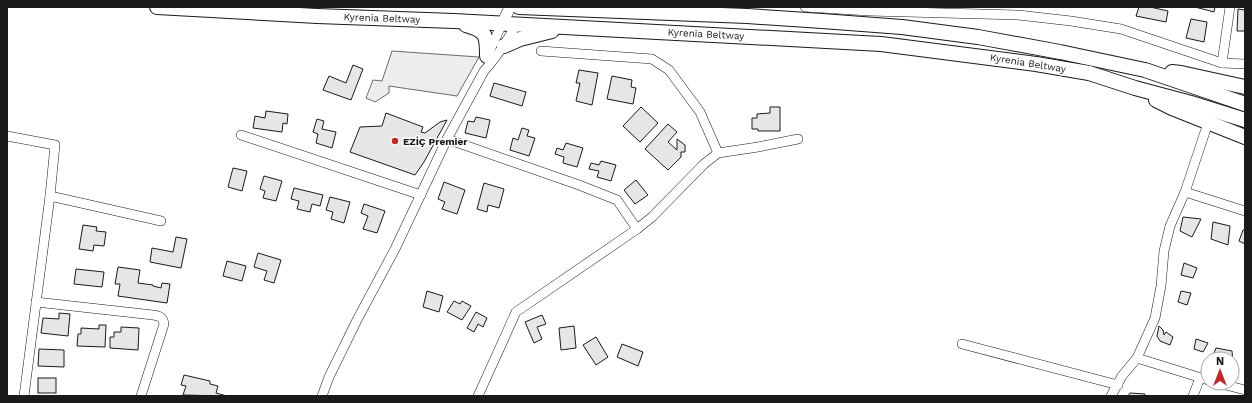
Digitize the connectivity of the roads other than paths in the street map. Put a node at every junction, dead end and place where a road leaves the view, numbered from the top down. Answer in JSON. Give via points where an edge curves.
{"nodes":[{"id":1,"x":157,"y":7,"type":"edge"},
{"id":2,"x":510,"y":7,"type":"edge"},
{"id":3,"x":519,"y":7,"type":"edge"},
{"id":4,"x":525,"y":7,"type":"edge"},
{"id":5,"x":805,"y":7,"type":"edge"},
{"id":6,"x":1230,"y":7,"type":"edge"},
{"id":7,"x":454,"y":21,"type":"junction"},
{"id":8,"x":502,"y":24,"type":"junction"},
{"id":9,"x":516,"y":25,"type":"junction"},
{"id":10,"x":568,"y":27,"type":"junction"},
{"id":11,"x":504,"y":46,"type":"junction"},
{"id":12,"x":541,"y":51,"type":"dead end"},
{"id":13,"x":487,"y":56,"type":"junction"},
{"id":14,"x":1222,"y":63,"type":"junction"},
{"id":15,"x":1245,"y":64,"type":"edge"},
{"id":16,"x":1145,"y":70,"type":"junction"},
{"id":17,"x":484,"y":71,"type":"junction"},
{"id":18,"x":1245,"y":87,"type":"edge"},
{"id":19,"x":1135,"y":88,"type":"junction"},
{"id":20,"x":1245,"y":104,"type":"edge"},
{"id":21,"x":1245,"y":120,"type":"edge"},
{"id":22,"x":1208,"y":123,"type":"junction"},
{"id":23,"x":241,"y":135,"type":"dead end"},
{"id":24,"x":7,"y":136,"type":"edge"},
{"id":25,"x":1245,"y":137,"type":"edge"},
{"id":26,"x":447,"y":139,"type":"junction"},
{"id":27,"x":798,"y":139,"type":"dead end"},
{"id":28,"x":718,"y":154,"type":"junction"},
{"id":29,"x":1185,"y":192,"type":"junction"},
{"id":30,"x":421,"y":195,"type":"junction"},
{"id":31,"x":50,"y":196,"type":"junction"},
{"id":32,"x":1245,"y":211,"type":"edge"},
{"id":33,"x":161,"y":221,"type":"dead end"},
{"id":34,"x":637,"y":229,"type":"junction"},
{"id":35,"x":36,"y":302,"type":"junction"},
{"id":36,"x":962,"y":344,"type":"dead end"},
{"id":37,"x":1137,"y":358,"type":"junction"},
{"id":38,"x":1200,"y":378,"type":"edge"},
{"id":39,"x":1118,"y":385,"type":"junction"},
{"id":40,"x":1200,"y":385,"type":"edge"},
{"id":41,"x":24,"y":396,"type":"edge"},
{"id":42,"x":141,"y":396,"type":"edge"},
{"id":43,"x":322,"y":396,"type":"edge"},
{"id":44,"x":478,"y":396,"type":"edge"},
{"id":45,"x":1111,"y":396,"type":"edge"},
{"id":46,"x":1193,"y":396,"type":"edge"}],
"edges":[{"from":1,"to":7,"type":"highway","name":"Kyrenia Beltway"},
{"from":2,"to":8,"type":"street"},
{"from":3,"to":4,"type":"highway","name":"Kyrenia Beltway"},
{"from":4,"to":9,"type":"street"},
{"from":4,"to":16,"type":"highway","name":"Kyrenia Beltway","via":[[747,16],[902,27],[978,37]]},
{"from":5,"to":14,"type":"street","via":[[1018,15],[1071,21],[1121,29]]},
{"from":6,"to":14,"type":"street"},
{"from":7,"to":8,"type":"highway","name":"Kyrenia Beltway"},
{"from":7,"to":13,"type":"highway","via":[[477,28],[484,33]]},
{"from":8,"to":9,"type":"highway","name":"Kyrenia Beltway"},
{"from":8,"to":13,"type":"street"},
{"from":9,"to":10,"type":"highway","name":"Kyrenia Beltway"},
{"from":9,"to":11,"type":"street"},
{"from":10,"to":11,"type":"highway","via":[[520,39]]},
{"from":10,"to":19,"type":"highway","name":"Kyrenia Beltway","via":[[881,44],[1089,73]]},
{"from":11,"to":17,"type":"street"},
{"from":12,"to":28,"type":"street","via":[[652,59],[669,70],[700,112]]},
{"from":13,"to":17,"type":"street"},
{"from":14,"to":15,"type":"street"},
{"from":16,"to":18,"type":"highway","via":[[1181,73]]},
{"from":16,"to":20,"type":"highway","name":"Kyrenia Beltway"},
{"from":17,"to":26,"type":"street"},
{"from":19,"to":21,"type":"highway","name":"Kyrenia Beltway"},
{"from":19,"to":22,"type":"highway","via":[[1172,108]]},
{"from":22,"to":25,"type":"highway"},
{"from":22,"to":29,"type":"street"},
{"from":23,"to":30,"type":"street"},
{"from":24,"to":31,"type":"street","via":[[55,145]]},
{"from":26,"to":30,"type":"street"},
{"from":26,"to":34,"type":"street","via":[[617,200]]},
{"from":27,"to":28,"type":"street"},
{"from":28,"to":34,"type":"street","via":[[704,164]]},
{"from":29,"to":32,"type":"street"},
{"from":29,"to":37,"type":"street","via":[[1170,226],[1164,251],[1155,318]]},
{"from":30,"to":43,"type":"street"},
{"from":31,"to":33,"type":"street"},
{"from":31,"to":35,"type":"street"},
{"from":34,"to":44,"type":"street","via":[[516,312]]},
{"from":35,"to":41,"type":"street"},
{"from":35,"to":42,"type":"street","via":[[160,316],[164,324]]},
{"from":36,"to":39,"type":"street"},
{"from":37,"to":38,"type":"street"},
{"from":37,"to":39,"type":"street"},
{"from":39,"to":45,"type":"street"},
{"from":40,"to":46,"type":"street"}]}
